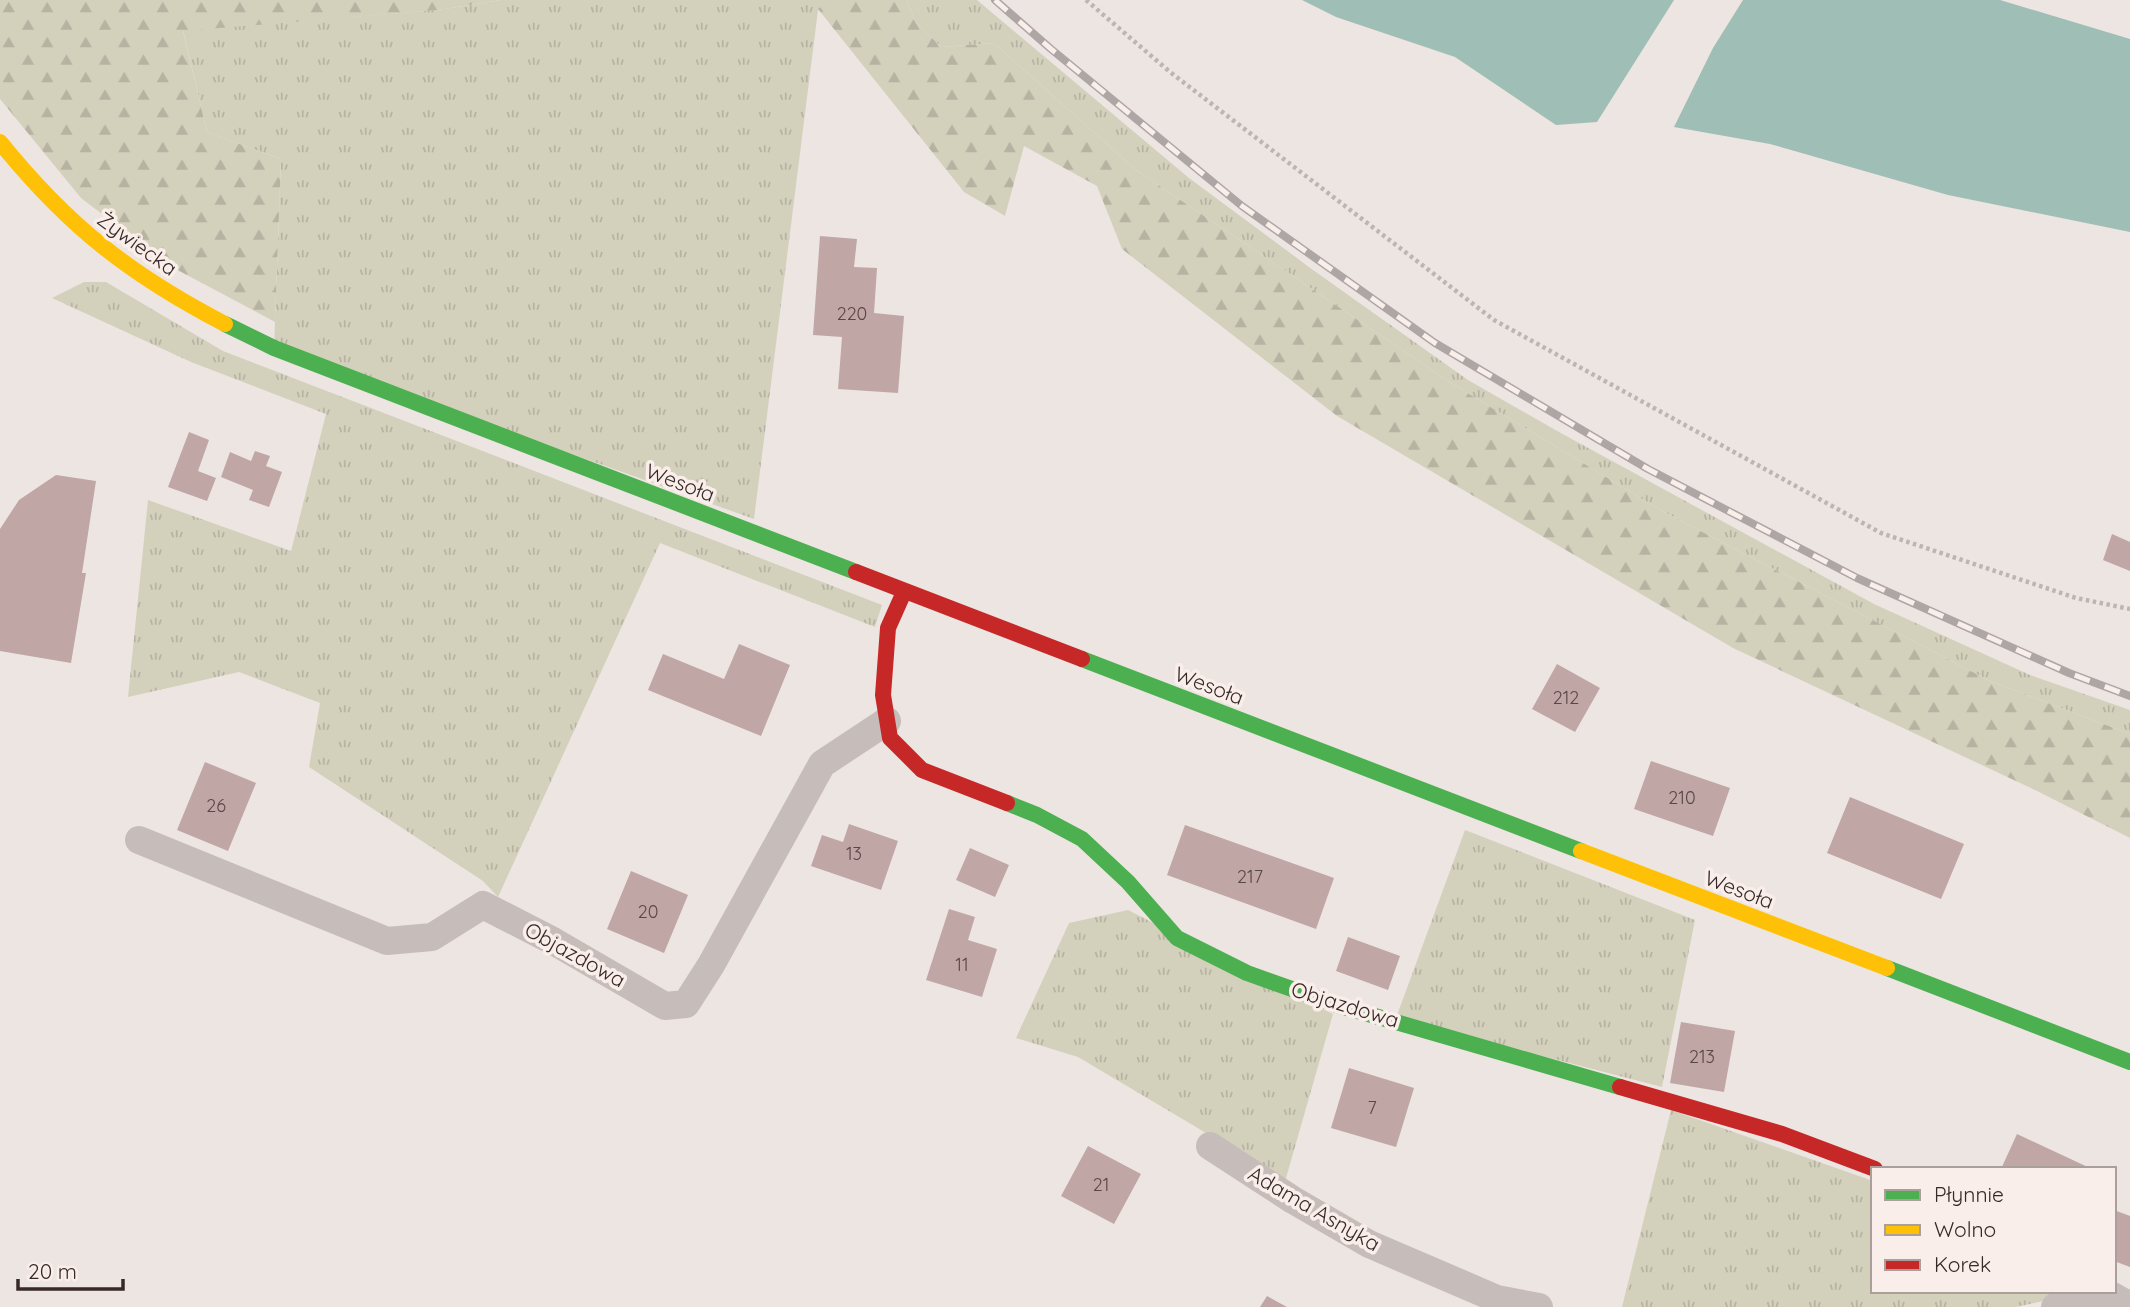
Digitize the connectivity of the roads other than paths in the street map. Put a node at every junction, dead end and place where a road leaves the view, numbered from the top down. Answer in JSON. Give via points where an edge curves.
{"nodes":[{"id":1,"x":0,"y":142,"type":"edge"},
{"id":2,"x":274,"y":348,"type":"joint"},
{"id":3,"x":904,"y":592,"type":"junction"},
{"id":4,"x":887,"y":721,"type":"junction"},
{"id":5,"x":139,"y":840,"type":"dead end"},
{"id":6,"x":2130,"y":1062,"type":"edge"},
{"id":7,"x":1210,"y":1146,"type":"dead end"},
{"id":8,"x":1871,"y":1167,"type":"edge"},
{"id":9,"x":2116,"y":1298,"type":"edge"},
{"id":10,"x":1539,"y":1307,"type":"edge"},
{"id":11,"x":2055,"y":1307,"type":"edge"}],
"edges":[{"from":1,"to":2,"type":"main road","name":"Żywiecka","via":[[49,199],[93,240],[181,301]]},
{"from":2,"to":3,"type":"main road","name":"Wesoła"},
{"from":3,"to":4,"type":"main road","name":"Objazdowa","via":[[888,628],[883,695]]},
{"from":3,"to":6,"type":"main road","name":"Wesoła"},
{"from":4,"to":5,"type":"street","name":"Objazdowa","via":[[822,764],[686,1004],[665,1006],[483,905],[432,937],[387,941]]},
{"from":4,"to":8,"type":"main road","name":"Objazdowa","via":[[890,738],[922,770],[1037,815],[1082,839],[1177,938],[1247,973],[1337,1005],[1783,1134]]},
{"from":7,"to":10,"type":"street","name":"Adama Asnyka","via":[[1369,1244],[1497,1299]]},
{"from":9,"to":11,"type":"street"}]}
